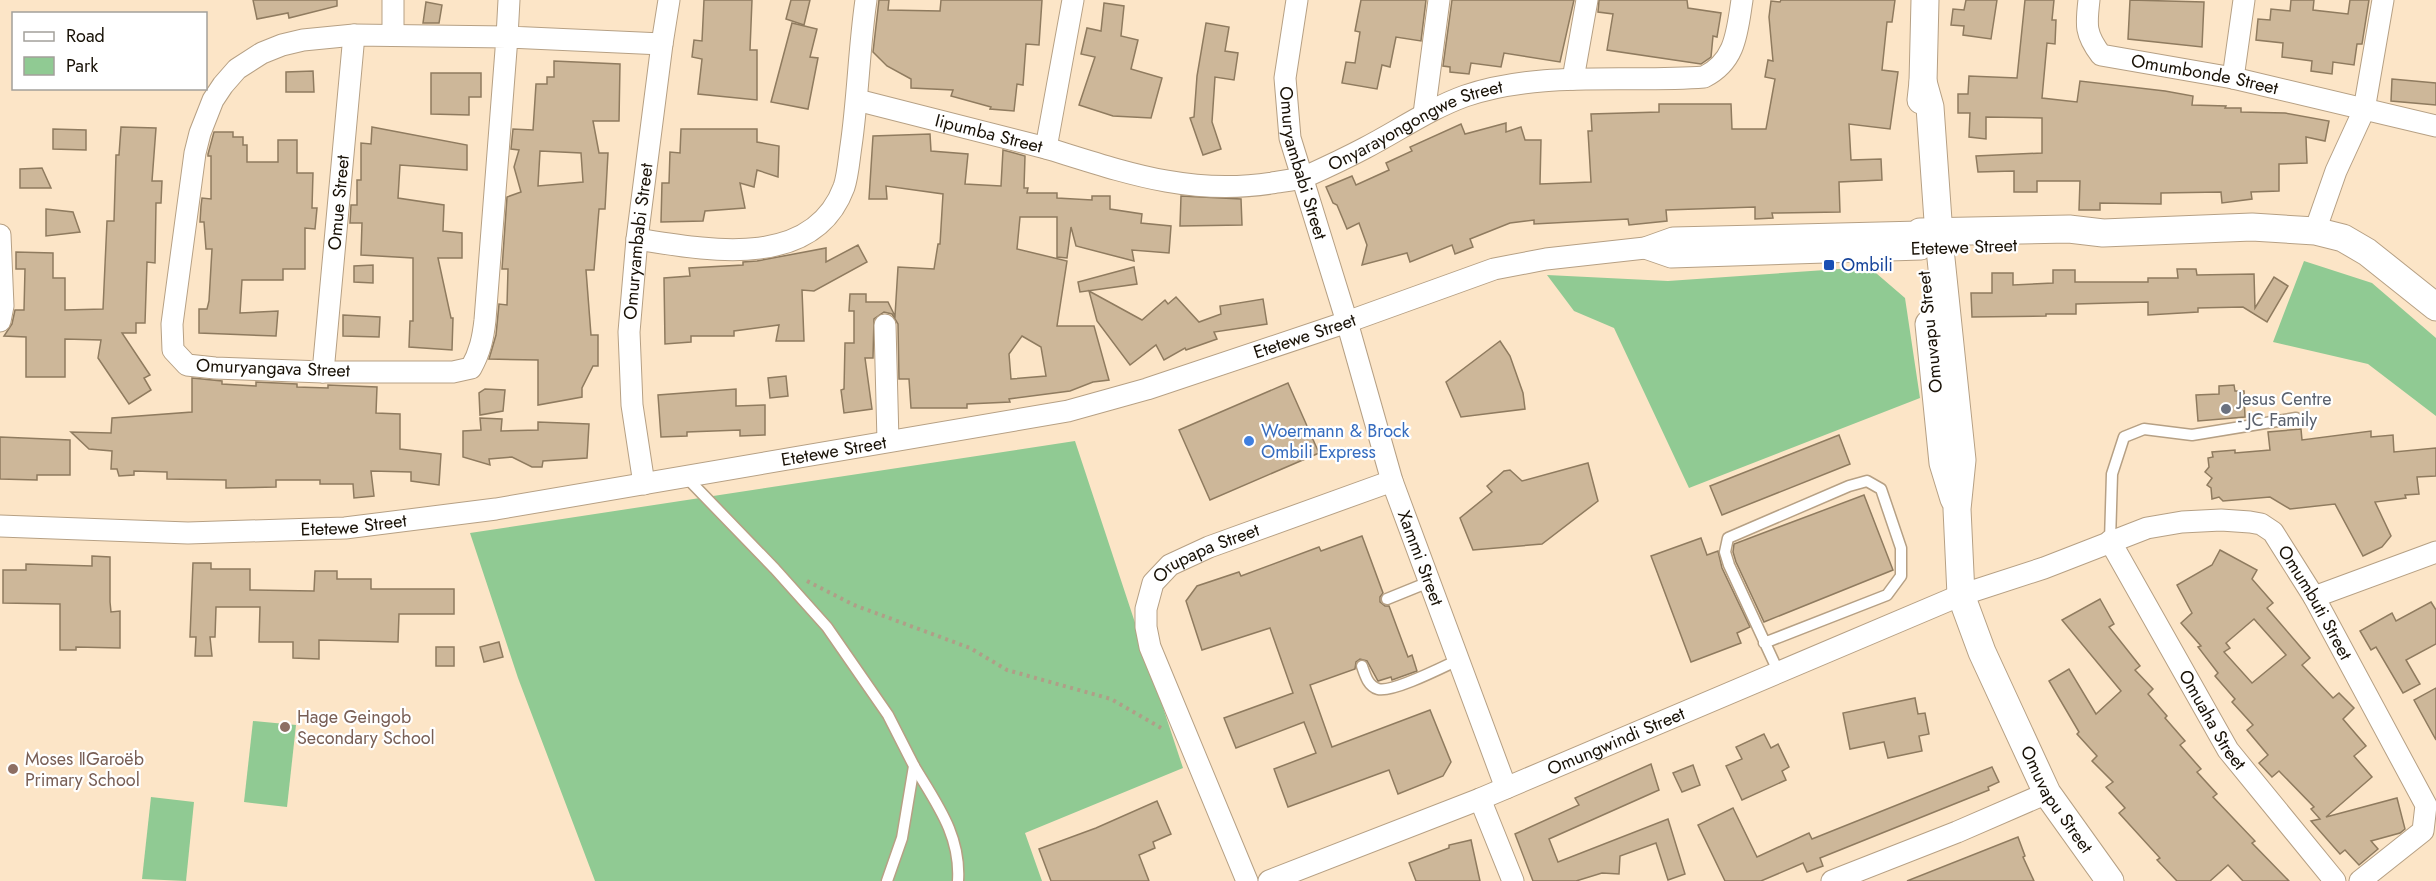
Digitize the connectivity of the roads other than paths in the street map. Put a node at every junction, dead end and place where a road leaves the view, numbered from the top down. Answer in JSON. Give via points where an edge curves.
{"nodes":[{"id":1,"x":393,"y":0,"type":"edge"},
{"id":2,"x":509,"y":0,"type":"edge"},
{"id":3,"x":669,"y":0,"type":"edge"},
{"id":4,"x":866,"y":0,"type":"edge"},
{"id":5,"x":1073,"y":0,"type":"edge"},
{"id":6,"x":1297,"y":0,"type":"edge"},
{"id":7,"x":1439,"y":0,"type":"edge"},
{"id":8,"x":1587,"y":0,"type":"edge"},
{"id":9,"x":1742,"y":0,"type":"edge"},
{"id":10,"x":1925,"y":0,"type":"edge"},
{"id":11,"x":2089,"y":0,"type":"edge"},
{"id":12,"x":2244,"y":0,"type":"edge"},
{"id":13,"x":2383,"y":0,"type":"edge"},
{"id":14,"x":354,"y":35,"type":"junction"},
{"id":15,"x":393,"y":35,"type":"junction"},
{"id":16,"x":507,"y":37,"type":"junction"},
{"id":17,"x":662,"y":44,"type":"junction"},
{"id":18,"x":2233,"y":78,"type":"junction"},
{"id":19,"x":1573,"y":79,"type":"junction"},
{"id":20,"x":857,"y":100,"type":"junction"},
{"id":21,"x":2364,"y":110,"type":"junction"},
{"id":22,"x":1424,"y":114,"type":"junction"},
{"id":23,"x":2436,"y":126,"type":"edge"},
{"id":24,"x":1046,"y":148,"type":"junction"},
{"id":25,"x":1304,"y":177,"type":"junction"},
{"id":26,"x":2315,"y":231,"type":"junction"},
{"id":27,"x":0,"y":235,"type":"edge"},
{"id":28,"x":637,"y":239,"type":"junction"},
{"id":29,"x":1930,"y":240,"type":"junction"},
{"id":30,"x":2436,"y":307,"type":"edge"},
{"id":31,"x":0,"y":321,"type":"edge"},
{"id":32,"x":1347,"y":322,"type":"junction"},
{"id":33,"x":885,"y":325,"type":"dead end"},
{"id":34,"x":323,"y":372,"type":"junction"},
{"id":35,"x":2296,"y":418,"type":"dead end"},
{"id":36,"x":888,"y":441,"type":"junction"},
{"id":37,"x":685,"y":477,"type":"junction"},
{"id":38,"x":1392,"y":481,"type":"junction"},
{"id":39,"x":644,"y":484,"type":"junction"},
{"id":40,"x":0,"y":526,"type":"edge"},
{"id":41,"x":2110,"y":541,"type":"junction"},
{"id":42,"x":2436,"y":552,"type":"edge"},
{"id":43,"x":1429,"y":582,"type":"junction"},
{"id":44,"x":1961,"y":595,"type":"junction"},
{"id":45,"x":2314,"y":597,"type":"junction"},
{"id":46,"x":1387,"y":599,"type":"dead end"},
{"id":47,"x":1764,"y":644,"type":"junction"},
{"id":48,"x":1458,"y":660,"type":"junction"},
{"id":49,"x":1362,"y":666,"type":"dead end"},
{"id":50,"x":1778,"y":671,"type":"junction"},
{"id":51,"x":914,"y":766,"type":"junction"},
{"id":52,"x":1506,"y":788,"type":"junction"},
{"id":53,"x":2047,"y":793,"type":"junction"},
{"id":54,"x":1480,"y":799,"type":"junction"},
{"id":55,"x":887,"y":881,"type":"edge"},
{"id":56,"x":958,"y":881,"type":"edge"},
{"id":57,"x":1247,"y":881,"type":"edge"},
{"id":58,"x":1269,"y":881,"type":"edge"},
{"id":59,"x":1513,"y":881,"type":"edge"},
{"id":60,"x":1832,"y":881,"type":"edge"},
{"id":61,"x":2110,"y":881,"type":"edge"},
{"id":62,"x":2335,"y":881,"type":"edge"},
{"id":63,"x":2360,"y":881,"type":"edge"}],
"edges":[{"from":1,"to":15,"type":"street"},
{"from":2,"to":16,"type":"street","name":"Omuryangava Street"},
{"from":3,"to":17,"type":"street","name":"Omuryambabi Street"},
{"from":4,"to":20,"type":"street"},
{"from":5,"to":24,"type":"street","name":"Iipumba Street"},
{"from":6,"to":25,"type":"street","name":"Omuryambabi Street","via":[[1285,78],[1290,138]]},
{"from":7,"to":22,"type":"street"},
{"from":8,"to":19,"type":"street"},
{"from":9,"to":19,"type":"street","name":"Onyarayongongwe Street","via":[[1735,43],[1720,69],[1704,77]]},
{"from":10,"to":29,"type":"street","name":"Omuvapu Street","via":[[1923,82],[1930,107]]},
{"from":11,"to":18,"type":"street","name":"Omumbonde Street","via":[[2086,25],[2102,55]]},
{"from":12,"to":18,"type":"street"},
{"from":13,"to":21,"type":"street"},
{"from":14,"to":15,"type":"street","name":"Omuryangava Street"},
{"from":14,"to":34,"type":"street","name":"Omue Street"},
{"from":14,"to":34,"type":"street","name":"Omuryangava Street","via":[[303,40],[262,53],[237,69],[213,100],[195,153],[172,324],[173,350],[187,365]]},
{"from":15,"to":16,"type":"street","name":"Omuryangava Street"},
{"from":16,"to":17,"type":"street","name":"Omuryangava Street"},
{"from":16,"to":34,"type":"street","name":"Omuryangava Street","via":[[479,355],[471,368],[453,372]]},
{"from":17,"to":28,"type":"street","name":"Omuryambabi Street"},
{"from":18,"to":21,"type":"street","name":"Omumbonde Street"},
{"from":19,"to":22,"type":"street","name":"Onyarayongongwe Street","via":[[1466,96]]},
{"from":20,"to":24,"type":"street","name":"Iipumba Street"},
{"from":20,"to":28,"type":"street","via":[[844,186],[831,213],[816,228],[780,246],[756,249],[695,249]]},
{"from":21,"to":23,"type":"street","name":"Omumbonde Street"},
{"from":21,"to":26,"type":"street","via":[[2336,171]]},
{"from":22,"to":25,"type":"street","name":"Onyarayongongwe Street"},
{"from":24,"to":25,"type":"street","name":"Onyarayongongwe Street","via":[[1122,172],[1186,185],[1239,188]]},
{"from":25,"to":32,"type":"street","name":"Omuryambabi Street"},
{"from":26,"to":29,"type":"street","name":"Etetewe Street","via":[[2252,227],[2103,233],[2070,242]]},
{"from":26,"to":30,"type":"street","name":"Etetewe Street","via":[[2343,238],[2367,252]]},
{"from":27,"to":31,"type":"street"},
{"from":28,"to":39,"type":"street","name":"Omuryambabi Street","via":[[629,332],[632,405]]},
{"from":29,"to":32,"type":"street","name":"Etetewe Street","via":[[1671,257],[1645,248],[1546,259],[1494,269]]},
{"from":29,"to":44,"type":"street","name":"Omuvapu Street","via":[[1962,460],[1957,509]]},
{"from":32,"to":36,"type":"street","name":"Etetewe Street","via":[[1147,389],[1068,411]]},
{"from":32,"to":38,"type":"street","name":"Xammi Street"},
{"from":33,"to":36,"type":"street"},
{"from":35,"to":41,"type":"lane","via":[[2192,435],[2144,429],[2124,437],[2112,474]]},
{"from":36,"to":37,"type":"street","name":"Etetewe Street"},
{"from":37,"to":39,"type":"street","name":"Etetewe Street"},
{"from":37,"to":51,"type":"lane","via":[[775,569],[833,637],[888,715]]},
{"from":38,"to":43,"type":"street","name":"Xammi Street"},
{"from":38,"to":57,"type":"street","name":"Orupapa Street","via":[[1209,548],[1170,565],[1153,583],[1146,609],[1150,647]]},
{"from":39,"to":40,"type":"street","name":"Etetewe Street","via":[[496,509],[345,528],[188,533]]},
{"from":41,"to":44,"type":"street","name":"Omumbuti Street"},
{"from":41,"to":45,"type":"street","name":"Omumbuti Street","via":[[2147,528],[2182,522],[2261,524],[2273,532]]},
{"from":41,"to":62,"type":"street","name":"Omuaha Street","via":[[2228,750]]},
{"from":42,"to":45,"type":"street"},
{"from":43,"to":46,"type":"lane"},
{"from":43,"to":48,"type":"street","name":"Xammi Street"},
{"from":44,"to":50,"type":"street","name":"Omungwindi Street"},
{"from":44,"to":53,"type":"street","name":"Omuvapu Street","via":[[1982,652]]},
{"from":45,"to":63,"type":"street","name":"Omumbuti Street","via":[[2426,805],[2423,831]]},
{"from":47,"to":47,"type":"lane","via":[[1729,565],[1725,552],[1728,538],[1849,486],[1867,481],[1881,489],[1901,548],[1901,576],[1887,595]]},
{"from":47,"to":50,"type":"lane"},
{"from":48,"to":49,"type":"lane","via":[[1389,689],[1370,685]]},
{"from":48,"to":52,"type":"street","name":"Xammi Street"},
{"from":50,"to":52,"type":"street","name":"Omungwindi Street"},
{"from":51,"to":55,"type":"lane","via":[[902,838]]},
{"from":51,"to":56,"type":"lane","via":[[952,831]]},
{"from":52,"to":54,"type":"street","name":"Omungwindi Street"},
{"from":53,"to":60,"type":"street"},
{"from":53,"to":61,"type":"street","name":"Omuvapu Street"},
{"from":54,"to":58,"type":"street","name":"Omungwindi Street"},
{"from":54,"to":59,"type":"street"}]}
